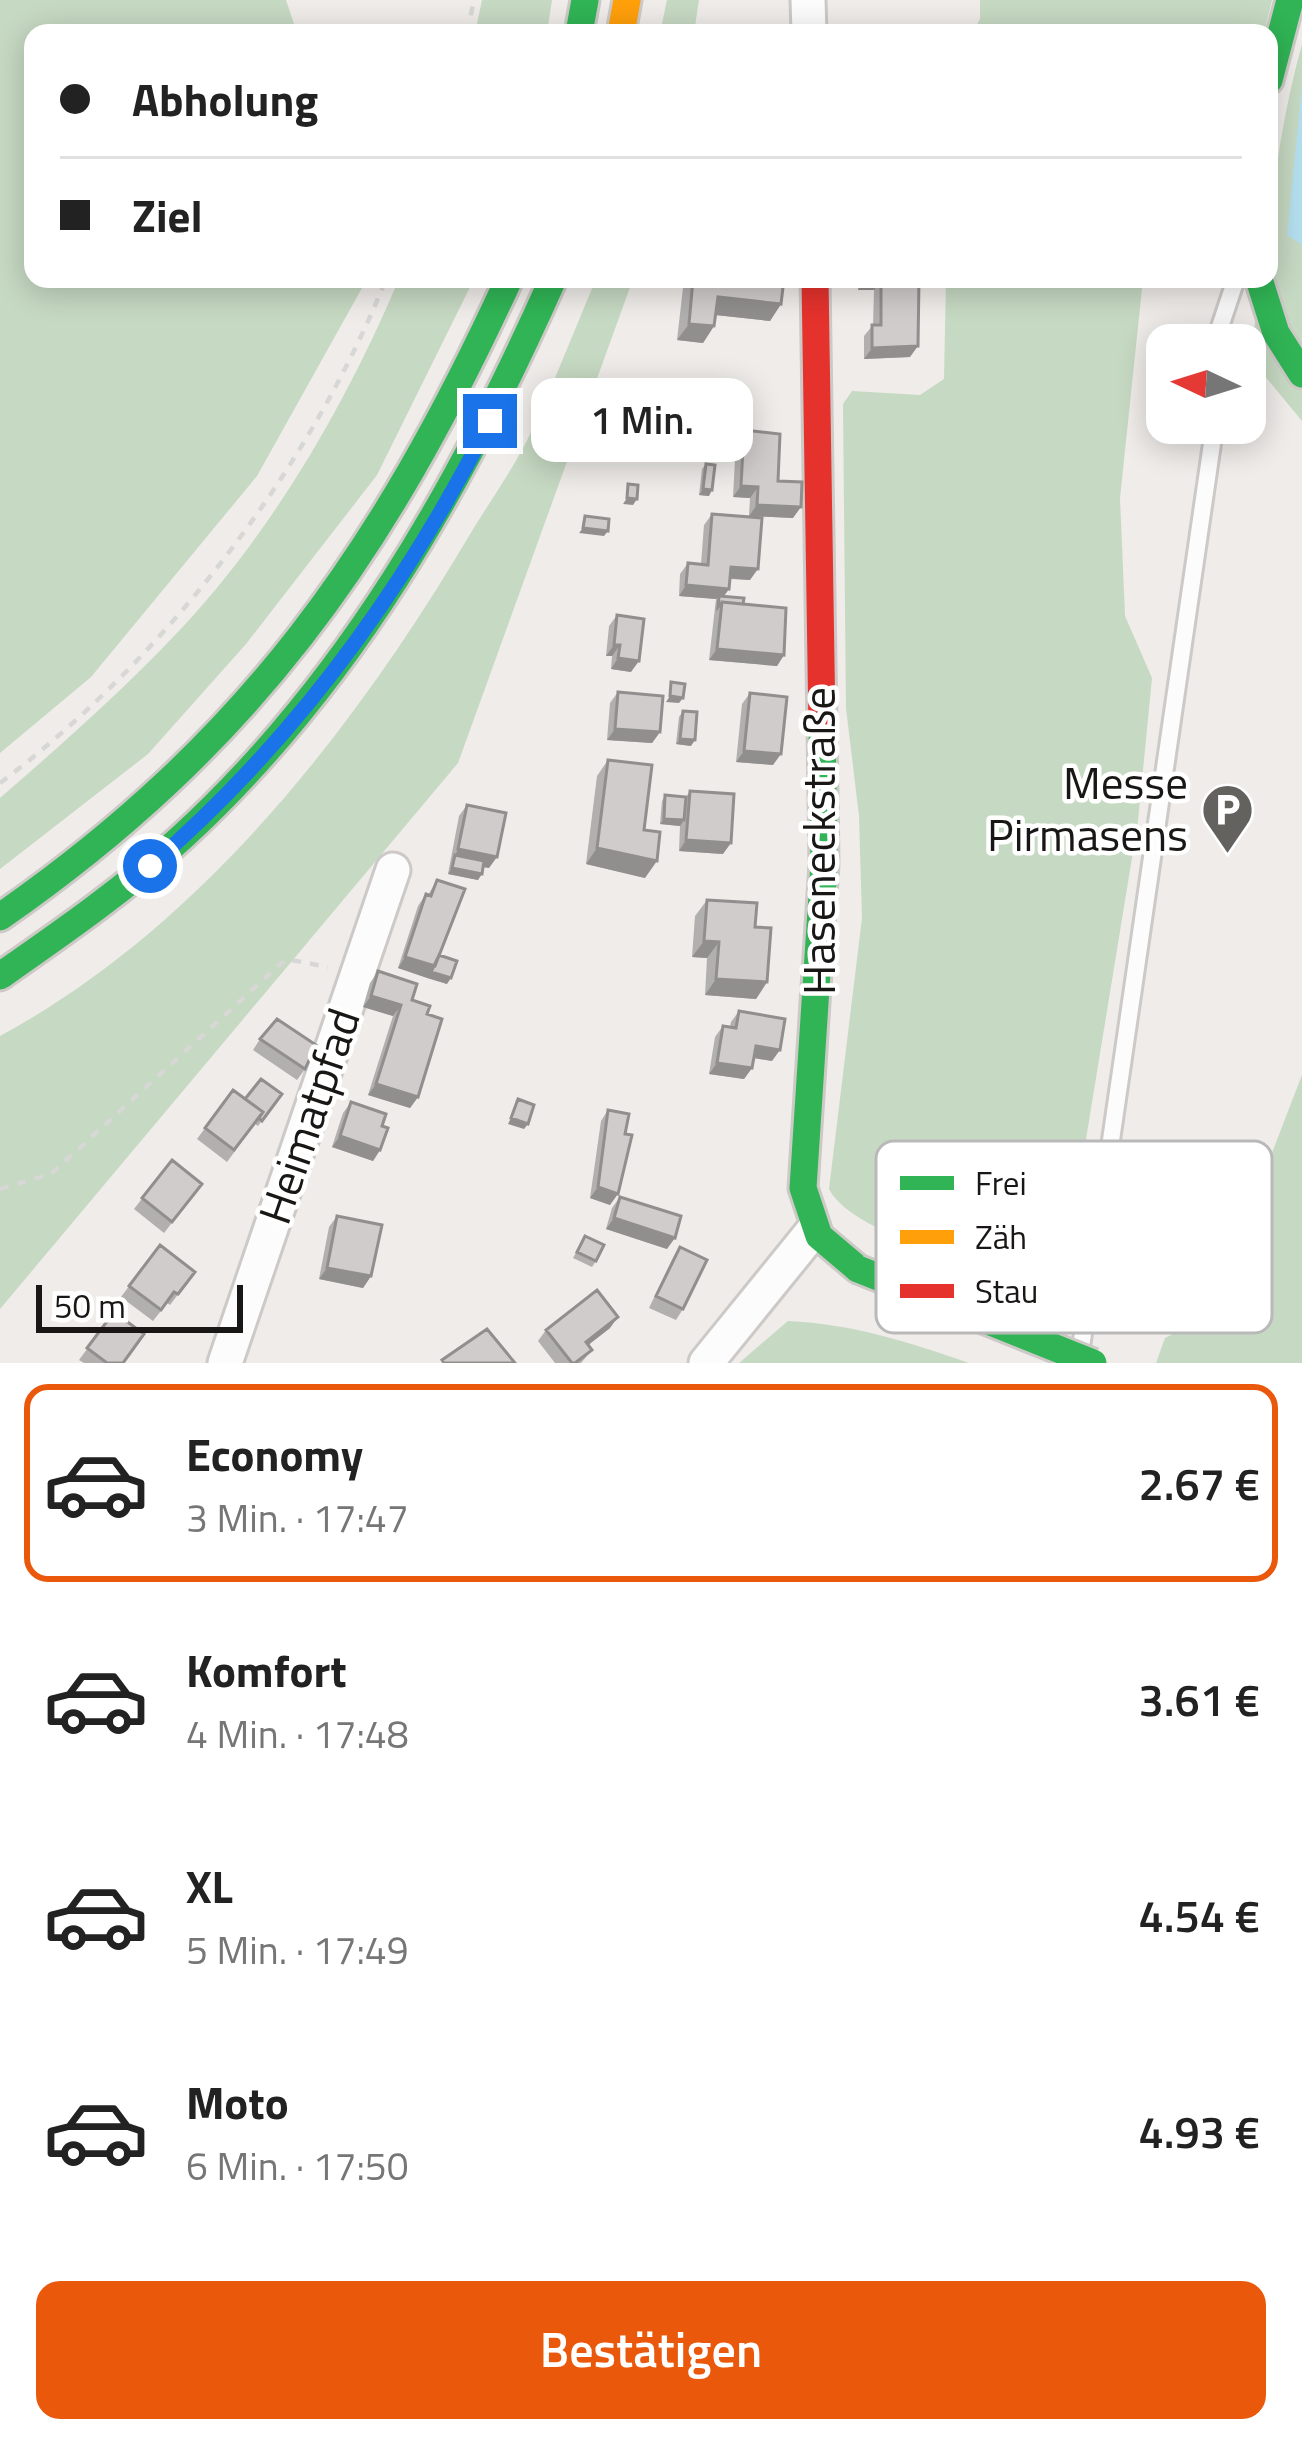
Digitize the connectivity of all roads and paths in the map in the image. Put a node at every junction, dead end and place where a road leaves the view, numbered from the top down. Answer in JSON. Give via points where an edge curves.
{"nodes":[{"id":1,"x":1290,"y":0,"type":"edge"},
{"id":2,"x":1278,"y":46,"type":"edge"},
{"id":3,"x":382,"y":288,"type":"edge"},
{"id":4,"x":505,"y":288,"type":"edge"},
{"id":5,"x":549,"y":288,"type":"edge"},
{"id":6,"x":815,"y":288,"type":"edge"},
{"id":7,"x":1233,"y":288,"type":"edge"},
{"id":8,"x":1262,"y":288,"type":"edge"},
{"id":9,"x":1221,"y":324,"type":"edge"},
{"id":10,"x":1302,"y":374,"type":"edge"},
{"id":11,"x":1212,"y":444,"type":"edge"},
{"id":12,"x":0,"y":783,"type":"edge"},
{"id":13,"x":392,"y":870,"type":"dead end"},
{"id":14,"x":0,"y":917,"type":"edge"},
{"id":15,"x":0,"y":976,"type":"edge"},
{"id":16,"x":356,"y":976,"type":"junction"},
{"id":17,"x":1111,"y":1141,"type":"edge"},
{"id":18,"x":0,"y":1190,"type":"edge"},
{"id":19,"x":813,"y":1232,"type":"junction"},
{"id":20,"x":876,"y":1276,"type":"edge"},
{"id":21,"x":1018,"y":1333,"type":"edge"},
{"id":22,"x":1083,"y":1333,"type":"edge"},
{"id":23,"x":225,"y":1363,"type":"edge"},
{"id":24,"x":706,"y":1363,"type":"edge"},
{"id":25,"x":1079,"y":1363,"type":"edge"},
{"id":26,"x":1093,"y":1363,"type":"edge"}],
"edges":[{"from":1,"to":2,"type":"main road"},
{"from":3,"to":12,"type":"path","via":[[331,394],[254,519],[177,614]]},
{"from":4,"to":14,"type":"main road","via":[[436,436],[340,590],[160,789]]},
{"from":5,"to":15,"type":"main road","via":[[475,451],[334,675],[201,822],[58,940]]},
{"from":6,"to":19,"type":"main road","name":"Haseneckstraße","via":[[824,864],[803,1188]]},
{"from":7,"to":9,"type":"lane"},
{"from":8,"to":10,"type":"main road","via":[[1276,333]]},
{"from":11,"to":17,"type":"lane"},
{"from":13,"to":16,"type":"street","name":"Heimatpfad"},
{"from":16,"to":18,"type":"path","via":[[286,958],[51,1174]]},
{"from":16,"to":23,"type":"street","name":"Heimatpfad"},
{"from":19,"to":20,"type":"main road","bridge":true,"via":[[836,1257]]},
{"from":19,"to":24,"type":"street"},
{"from":21,"to":26,"type":"main road","bridge":true},
{"from":22,"to":25,"type":"lane"}]}
